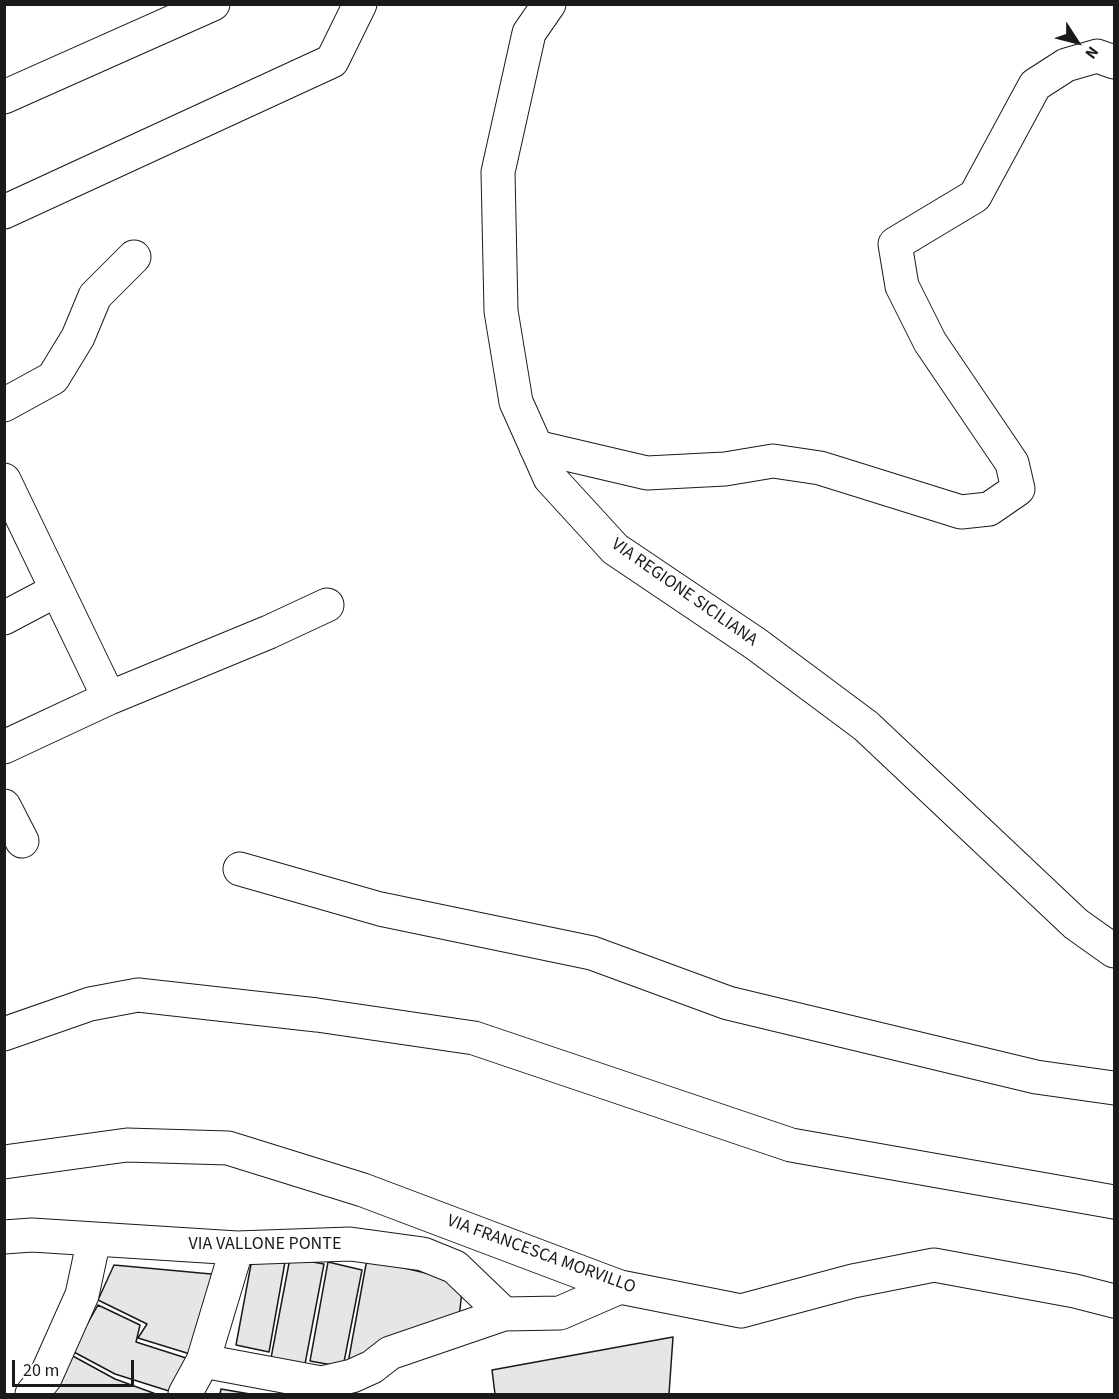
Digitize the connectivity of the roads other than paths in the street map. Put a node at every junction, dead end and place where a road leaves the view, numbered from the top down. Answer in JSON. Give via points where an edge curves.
{"nodes":[{"id":1,"x":213,"y":4,"type":"edge"},
{"id":2,"x":360,"y":4,"type":"edge"},
{"id":3,"x":549,"y":4,"type":"edge"},
{"id":4,"x":1114,"y":62,"type":"edge"},
{"id":5,"x":4,"y":97,"type":"edge"},
{"id":6,"x":4,"y":212,"type":"edge"},
{"id":7,"x":134,"y":257,"type":"dead end"},
{"id":8,"x":4,"y":405,"type":"edge"},
{"id":9,"x":536,"y":447,"type":"junction"},
{"id":10,"x":4,"y":480,"type":"edge"},
{"id":11,"x":57,"y":590,"type":"junction"},
{"id":12,"x":327,"y":605,"type":"dead end"},
{"id":13,"x":4,"y":618,"type":"edge"},
{"id":14,"x":109,"y":698,"type":"junction"},
{"id":15,"x":4,"y":747,"type":"edge"},
{"id":16,"x":4,"y":806,"type":"edge"},
{"id":17,"x":22,"y":841,"type":"dead end"},
{"id":18,"x":240,"y":869,"type":"dead end"},
{"id":19,"x":1114,"y":951,"type":"edge"},
{"id":20,"x":4,"y":1034,"type":"edge"},
{"id":21,"x":1114,"y":1088,"type":"edge"},
{"id":22,"x":4,"y":1162,"type":"edge"},
{"id":23,"x":1114,"y":1202,"type":"edge"},
{"id":24,"x":4,"y":1237,"type":"edge"},
{"id":25,"x":94,"y":1239,"type":"junction"},
{"id":26,"x":237,"y":1248,"type":"junction"},
{"id":27,"x":620,"y":1287,"type":"junction"},
{"id":28,"x":1114,"y":1301,"type":"edge"},
{"id":29,"x":504,"y":1314,"type":"junction"},
{"id":30,"x":202,"y":1361,"type":"junction"},
{"id":31,"x":32,"y":1395,"type":"edge"},
{"id":32,"x":185,"y":1395,"type":"edge"}],
"edges":[{"from":1,"to":5,"type":"street"},
{"from":2,"to":6,"type":"street","via":[[332,61]]},
{"from":3,"to":9,"type":"street","name":"VIA REGIONE SICILIANA","via":[[529,33],[498,172],[501,311],[516,402]]},
{"from":4,"to":9,"type":"street","via":[[1097,56],[1066,65],[1035,85],[975,196],[895,244],[902,286],[930,342],[1012,463],[1018,489],[989,508],[961,512],[820,468],[772,461],[725,469],[647,472]]},
{"from":7,"to":8,"type":"street","via":[[95,296],[78,337],[53,378]]},
{"from":9,"to":19,"type":"street","name":"VIA REGIONE SICILIANA","via":[[550,478],[615,549],[756,644],[866,726],[1076,924]]},
{"from":10,"to":11,"type":"street"},
{"from":11,"to":13,"type":"street"},
{"from":11,"to":14,"type":"street"},
{"from":12,"to":14,"type":"street"},
{"from":14,"to":15,"type":"street"},
{"from":16,"to":17,"type":"street"},
{"from":18,"to":21,"type":"street","via":[[380,909],[592,953],[728,1003],[1036,1077]]},
{"from":20,"to":23,"type":"street","via":[[90,1004],[138,995],[474,1038],[790,1145]]},
{"from":22,"to":27,"type":"street","name":"VIA FRANCESCA MORVILLO","via":[[128,1145],[228,1148],[363,1190]]},
{"from":24,"to":25,"type":"street","name":"VIA VALLONE PONTE"},
{"from":25,"to":26,"type":"street","name":"VIA VALLONE PONTE"},
{"from":25,"to":31,"type":"street","via":[[82,1295],[45,1378]]},
{"from":26,"to":29,"type":"street","name":"VIA VALLONE PONTE","via":[[350,1244],[423,1254],[455,1267]]},
{"from":26,"to":30,"type":"street"},
{"from":27,"to":28,"type":"street","name":"VIA FRANCESCA MORVILLO","via":[[741,1311],[853,1281],[934,1265]]},
{"from":27,"to":29,"type":"street","via":[[560,1313]]},
{"from":29,"to":30,"type":"street","via":[[390,1353],[352,1376],[321,1383]]},
{"from":30,"to":32,"type":"street"}]}
